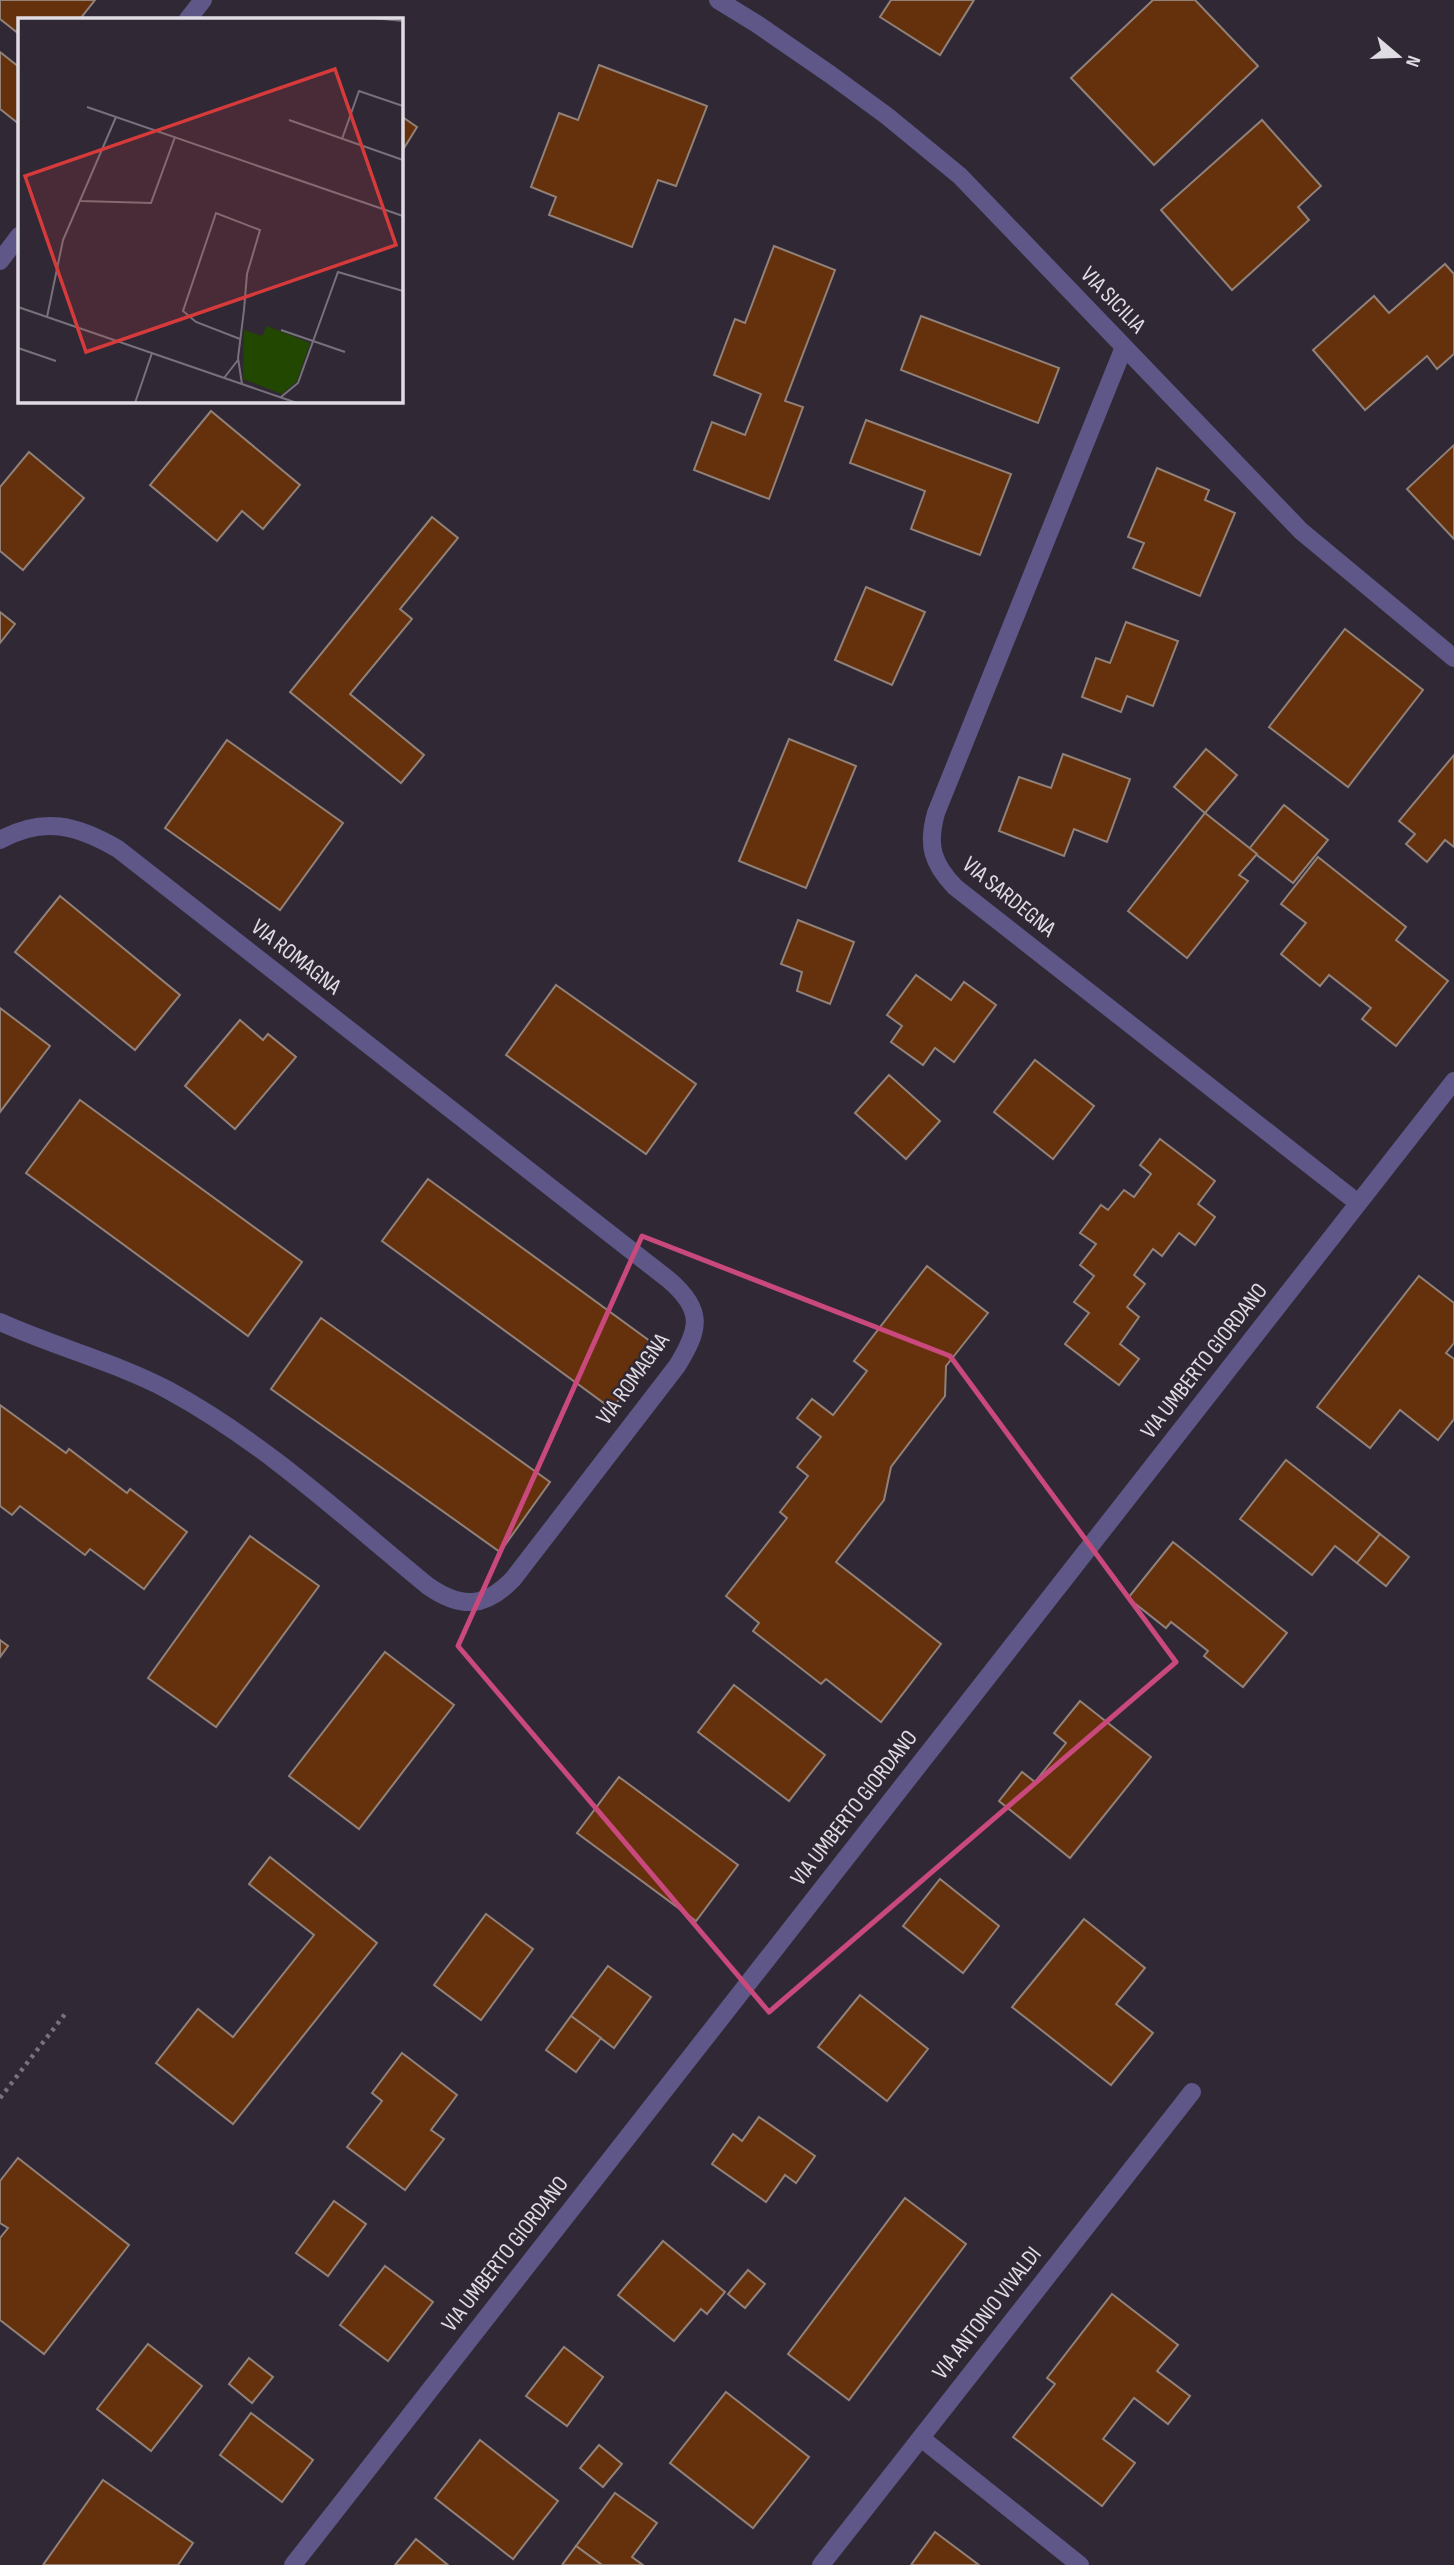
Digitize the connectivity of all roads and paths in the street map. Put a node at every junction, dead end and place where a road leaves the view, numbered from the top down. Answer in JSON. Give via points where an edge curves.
{"nodes":[{"id":1,"x":203,"y":0,"type":"edge"},
{"id":2,"x":718,"y":0,"type":"edge"},
{"id":3,"x":189,"y":18,"type":"edge"},
{"id":4,"x":18,"y":237,"type":"edge"},
{"id":5,"x":0,"y":261,"type":"edge"},
{"id":6,"x":1124,"y":347,"type":"junction"},
{"id":7,"x":1454,"y":658,"type":"edge"},
{"id":8,"x":0,"y":839,"type":"edge"},
{"id":9,"x":1454,"y":1081,"type":"edge"},
{"id":10,"x":1358,"y":1203,"type":"junction"},
{"id":11,"x":0,"y":1322,"type":"edge"},
{"id":12,"x":65,"y":2014,"type":"dead end"},
{"id":13,"x":1192,"y":2092,"type":"dead end"},
{"id":14,"x":0,"y":2098,"type":"edge"},
{"id":15,"x":921,"y":2438,"type":"junction"},
{"id":16,"x":293,"y":2565,"type":"edge"},
{"id":17,"x":821,"y":2565,"type":"edge"},
{"id":18,"x":1080,"y":2565,"type":"edge"}],
"edges":[{"from":1,"to":3,"type":"street"},
{"from":2,"to":6,"type":"street","name":"VIA SICILIA","via":[[831,75],[933,152],[986,201]]},
{"from":4,"to":5,"type":"street"},
{"from":6,"to":7,"type":"street","name":"VIA SICILIA","via":[[1301,531]]},
{"from":6,"to":10,"type":"street","name":"VIA SARDEGNA","via":[[936,813],[931,845],[942,873],[955,887]]},
{"from":8,"to":11,"type":"street","name":"VIA ROMAGNA","via":[[34,825],[50,824],[118,849],[670,1280],[693,1307],[696,1321],[677,1366],[513,1578],[498,1594],[472,1602],[444,1597],[428,1586],[265,1452],[194,1405],[112,1364]]},
{"from":9,"to":10,"type":"street","name":"VIA UMBERTO GIORDANO"},
{"from":10,"to":16,"type":"street","name":"VIA UMBERTO GIORDANO"},
{"from":12,"to":14,"type":"path"},
{"from":13,"to":15,"type":"street","name":"VIA ANTONIO VIVALDI"},
{"from":15,"to":17,"type":"street","name":"VIA ANTONIO VIVALDI"},
{"from":15,"to":18,"type":"street"}]}
